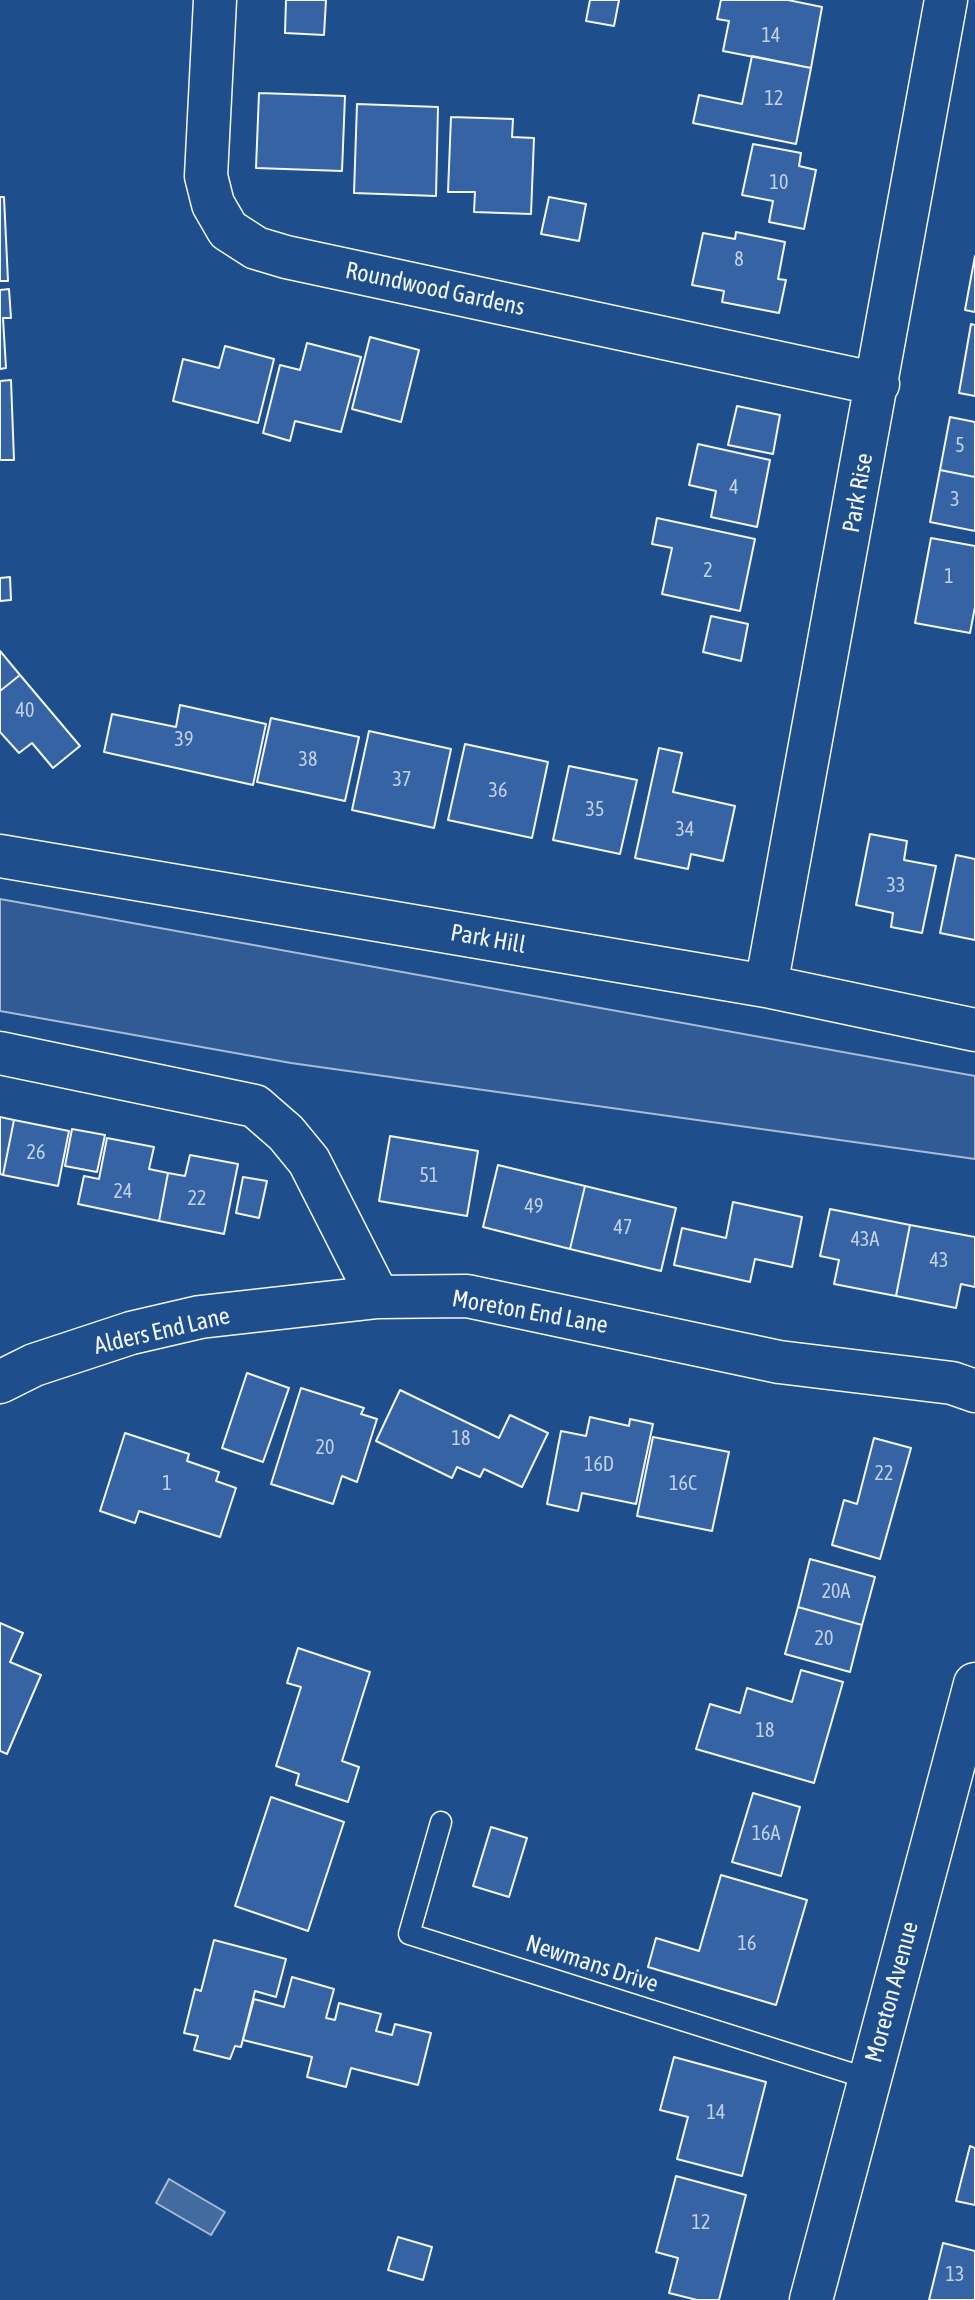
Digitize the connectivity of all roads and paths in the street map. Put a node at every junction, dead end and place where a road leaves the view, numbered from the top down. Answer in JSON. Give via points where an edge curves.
{"nodes":[{"id":1,"x":215,"y":0,"type":"edge"},
{"id":2,"x":946,"y":0,"type":"edge"},
{"id":3,"x":878,"y":384,"type":"junction"},
{"id":4,"x":0,"y":856,"type":"edge"},
{"id":5,"x":766,"y":986,"type":"junction"},
{"id":6,"x":975,"y":1030,"type":"edge"},
{"id":7,"x":0,"y":1053,"type":"edge"},
{"id":8,"x":378,"y":1297,"type":"junction"},
{"id":9,"x":0,"y":1382,"type":"edge"},
{"id":10,"x":975,"y":1391,"type":"edge"},
{"id":11,"x":975,"y":1684,"type":"edge"},
{"id":12,"x":441,"y":1822,"type":"dead end"},
{"id":13,"x":869,"y":2079,"type":"junction"},
{"id":14,"x":811,"y":2300,"type":"edge"}],
"edges":[{"from":1,"to":3,"type":"street","name":"Roundwood Gardens","via":[[206,176],[213,204],[228,230],[256,248]]},
{"from":2,"to":3,"type":"street","name":"Park Rise"},
{"from":3,"to":5,"type":"street","name":"Park Rise"},
{"from":4,"to":5,"type":"street","name":"Park Hill"},
{"from":5,"to":6,"type":"street","name":"Park Hill"},
{"from":7,"to":8,"type":"street","via":[[255,1106],[309,1161]]},
{"from":8,"to":9,"type":"street","name":"Alders End Lane","via":[[200,1317],[131,1333]]},
{"from":8,"to":10,"type":"street","name":"Moreton End Lane","via":[[467,1296],[779,1362],[952,1383]]},
{"from":11,"to":13,"type":"street","name":"Moreton Avenue"},
{"from":12,"to":13,"type":"lane","name":"Newmans Drive","via":[[409,1934]]},
{"from":13,"to":14,"type":"street","name":"Moreton Avenue"}]}
